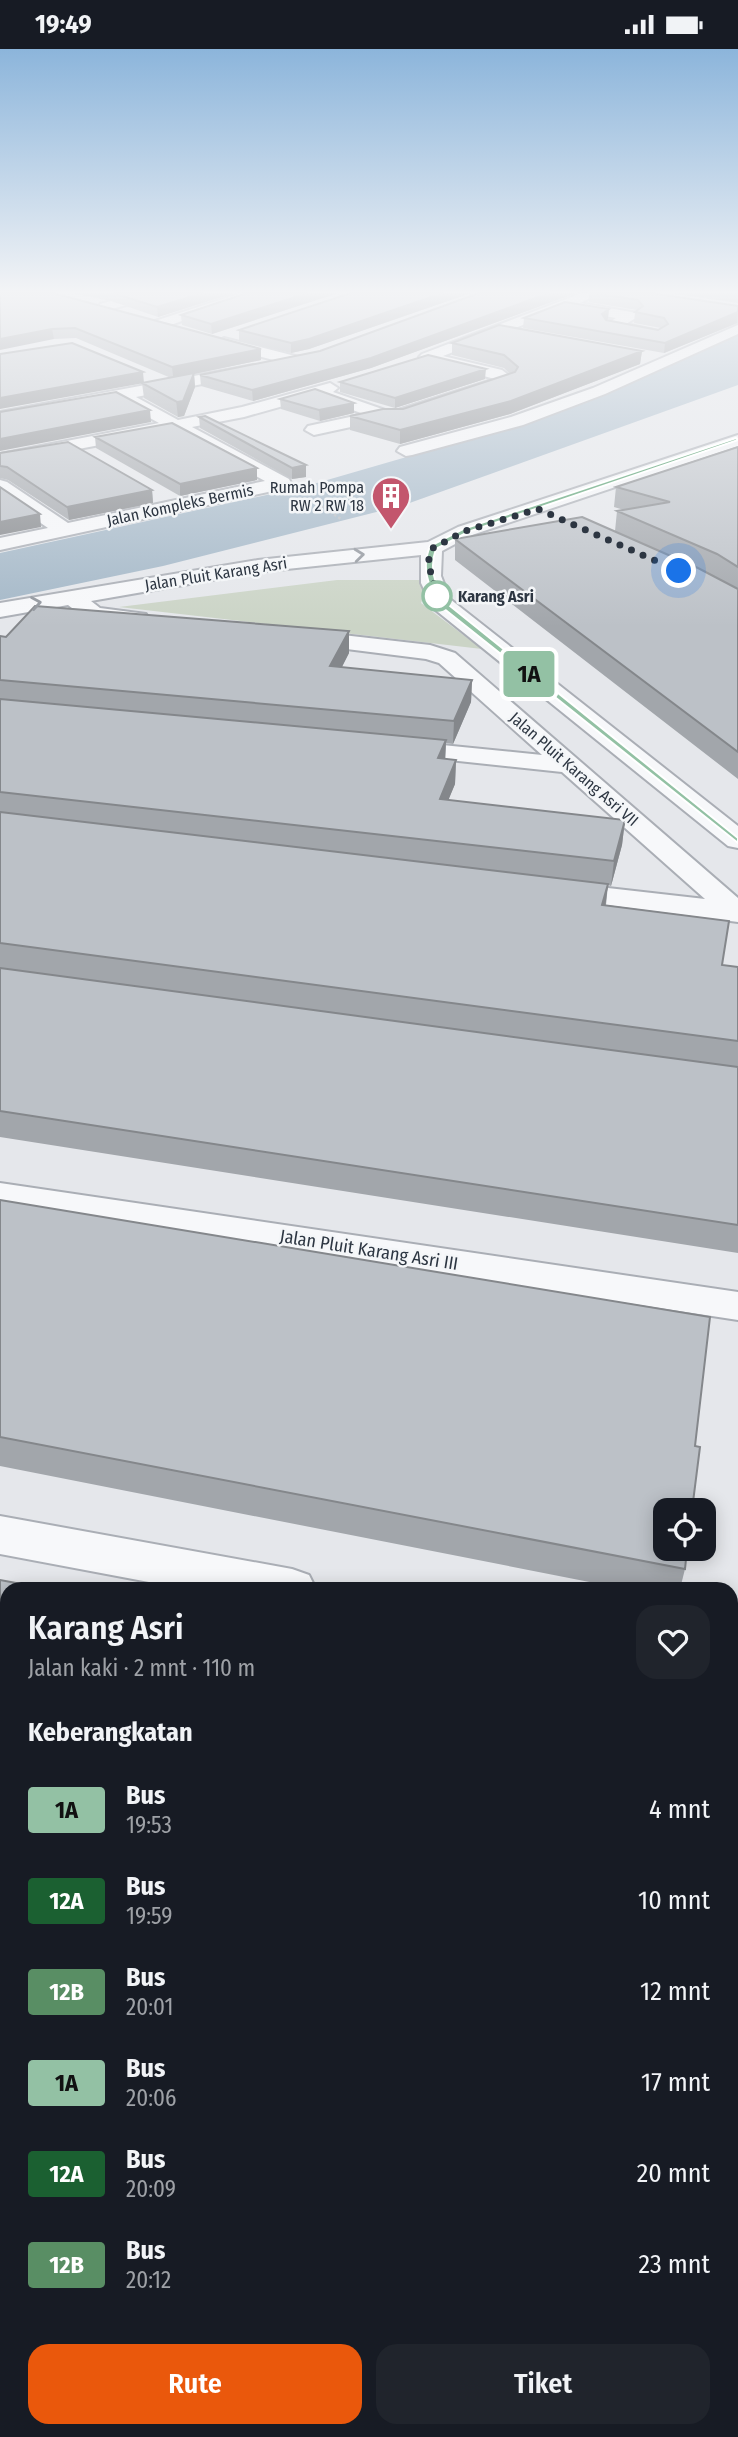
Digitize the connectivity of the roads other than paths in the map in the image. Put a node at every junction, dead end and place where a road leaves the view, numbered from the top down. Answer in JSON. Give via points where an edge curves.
{"nodes":[{"id":1,"x":69,"y":404,"type":"edge"},
{"id":2,"x":137,"y":404,"type":"edge"},
{"id":3,"x":271,"y":404,"type":"edge"},
{"id":4,"x":352,"y":404,"type":"edge"},
{"id":5,"x":436,"y":404,"type":"edge"},
{"id":6,"x":480,"y":404,"type":"edge"},
{"id":7,"x":561,"y":404,"type":"edge"},
{"id":8,"x":383,"y":415,"type":"junction"},
{"id":9,"x":0,"y":417,"type":"edge"},
{"id":10,"x":526,"y":417,"type":"junction"},
{"id":11,"x":174,"y":425,"type":"junction"},
{"id":12,"x":314,"y":430,"type":"dead end"},
{"id":13,"x":738,"y":440,"type":"edge"},
{"id":14,"x":73,"y":445,"type":"junction"},
{"id":15,"x":406,"y":451,"type":"dead end"},
{"id":16,"x":96,"y":458,"type":"edge"},
{"id":17,"x":0,"y":459,"type":"edge"},
{"id":18,"x":0,"y":486,"type":"edge"},
{"id":19,"x":154,"y":492,"type":"edge"},
{"id":20,"x":178,"y":506,"type":"junction"},
{"id":21,"x":538,"y":509,"type":"junction"},
{"id":22,"x":567,"y":520,"type":"edge"},
{"id":23,"x":65,"y":530,"type":"junction"},
{"id":24,"x":0,"y":544,"type":"edge"},
{"id":25,"x":430,"y":555,"type":"junction"},
{"id":26,"x":71,"y":597,"type":"junction"},
{"id":27,"x":0,"y":610,"type":"edge"},
{"id":28,"x":94,"y":614,"type":"junction"},
{"id":29,"x":162,"y":622,"type":"edge"},
{"id":30,"x":0,"y":628,"type":"edge"},
{"id":31,"x":271,"y":634,"type":"edge"},
{"id":32,"x":375,"y":747,"type":"edge"},
{"id":33,"x":569,"y":765,"type":"junction"},
{"id":34,"x":738,"y":840,"type":"edge"},
{"id":35,"x":528,"y":888,"type":"edge"},
{"id":36,"x":737,"y":912,"type":"edge"},
{"id":37,"x":0,"y":1195,"type":"edge"},
{"id":38,"x":738,"y":1306,"type":"edge"},
{"id":39,"x":0,"y":1535,"type":"edge"},
{"id":40,"x":254,"y":1582,"type":"edge"}],
"edges":[{"from":1,"to":9,"type":"street"},
{"from":2,"to":11,"type":"street"},
{"from":3,"to":11,"type":"street"},
{"from":4,"to":8,"type":"street"},
{"from":5,"to":8,"type":"street","via":[[396,416]]},
{"from":6,"to":10,"type":"street"},
{"from":7,"to":10,"type":"street"},
{"from":8,"to":12,"type":"street"},
{"from":10,"to":15,"type":"street"},
{"from":11,"to":14,"type":"street"},
{"from":11,"to":20,"type":"street","name":"Jalan Kompleks Bermis","via":[[282,483]]},
{"from":13,"to":21,"type":"street"},
{"from":14,"to":16,"type":"street"},
{"from":14,"to":17,"type":"street"},
{"from":18,"to":23,"type":"street"},
{"from":19,"to":20,"type":"street"},
{"from":20,"to":23,"type":"street","name":"Jalan Kompleks Bermis"},
{"from":21,"to":22,"type":"street"},
{"from":21,"to":25,"type":"street","via":[[465,531]]},
{"from":23,"to":24,"type":"street","name":"Jalan Kompleks Bermis"},
{"from":26,"to":25,"type":"street","name":"Jalan Pluit Karang Asri","one_way":true,"via":[[258,566]]},
{"from":25,"to":28,"type":"street","name":"Jalan Pluit Karang Asri"},
{"from":25,"to":34,"type":"street","via":[[432,584],[441,603]]},
{"from":27,"to":26,"type":"street","name":"Jalan Pluit Karang Asri","one_way":true},
{"from":26,"to":28,"type":"street"},
{"from":28,"to":29,"type":"street"},
{"from":28,"to":30,"type":"street","name":"Jalan Pluit Karang Asri"},
{"from":31,"to":33,"type":"street","name":"Jalan Pluit Karang Asri VII","via":[[430,652],[447,658]]},
{"from":32,"to":33,"type":"street"},
{"from":33,"to":36,"type":"street","name":"Jalan Pluit Karang Asri VII"},
{"from":35,"to":36,"type":"street"},
{"from":37,"to":38,"type":"street","name":"Jalan Pluit Karang Asri III"},
{"from":39,"to":40,"type":"street"}]}
